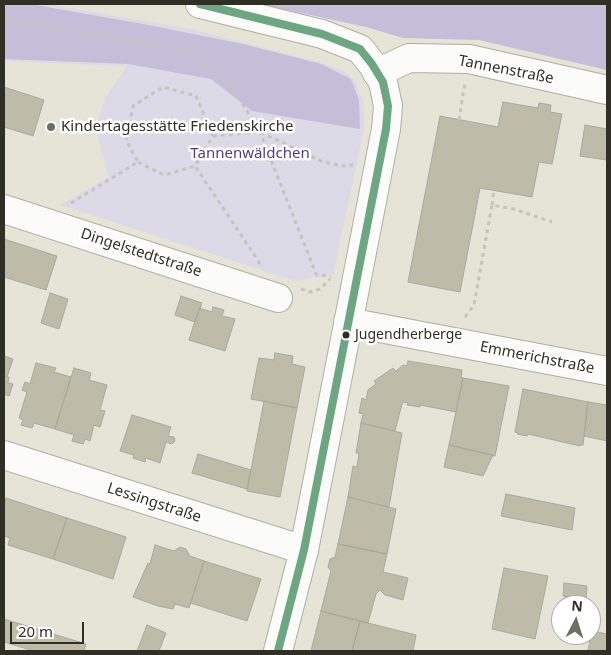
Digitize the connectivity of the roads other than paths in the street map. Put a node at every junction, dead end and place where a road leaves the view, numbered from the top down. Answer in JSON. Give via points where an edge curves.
{"nodes":[{"id":1,"x":200,"y":4,"type":"edge"},
{"id":2,"x":377,"y":72,"type":"junction"},
{"id":3,"x":607,"y":90,"type":"edge"},
{"id":4,"x":4,"y":209,"type":"edge"},
{"id":5,"x":287,"y":293,"type":"road end"},
{"id":6,"x":348,"y":322,"type":"junction"},
{"id":7,"x":607,"y":371,"type":"edge"},
{"id":8,"x":4,"y":455,"type":"edge"},
{"id":9,"x":304,"y":550,"type":"junction"},
{"id":10,"x":278,"y":651,"type":"edge"}],
"edges":[{"from":1,"to":2,"type":"street","via":[[322,34],[360,49]]},
{"from":2,"to":3,"type":"street","name":"Tannenstraße","via":[[408,58],[469,59]]},
{"from":2,"to":6,"type":"street","via":[[383,82],[388,106],[386,129]]},
{"from":4,"to":5,"type":"street","name":"Dingelstedtstraße"},
{"from":6,"to":7,"type":"street","name":"Emmerichstraße"},
{"from":6,"to":9,"type":"street"},
{"from":8,"to":9,"type":"street","name":"Lessingstraße"},
{"from":9,"to":10,"type":"street"}]}
